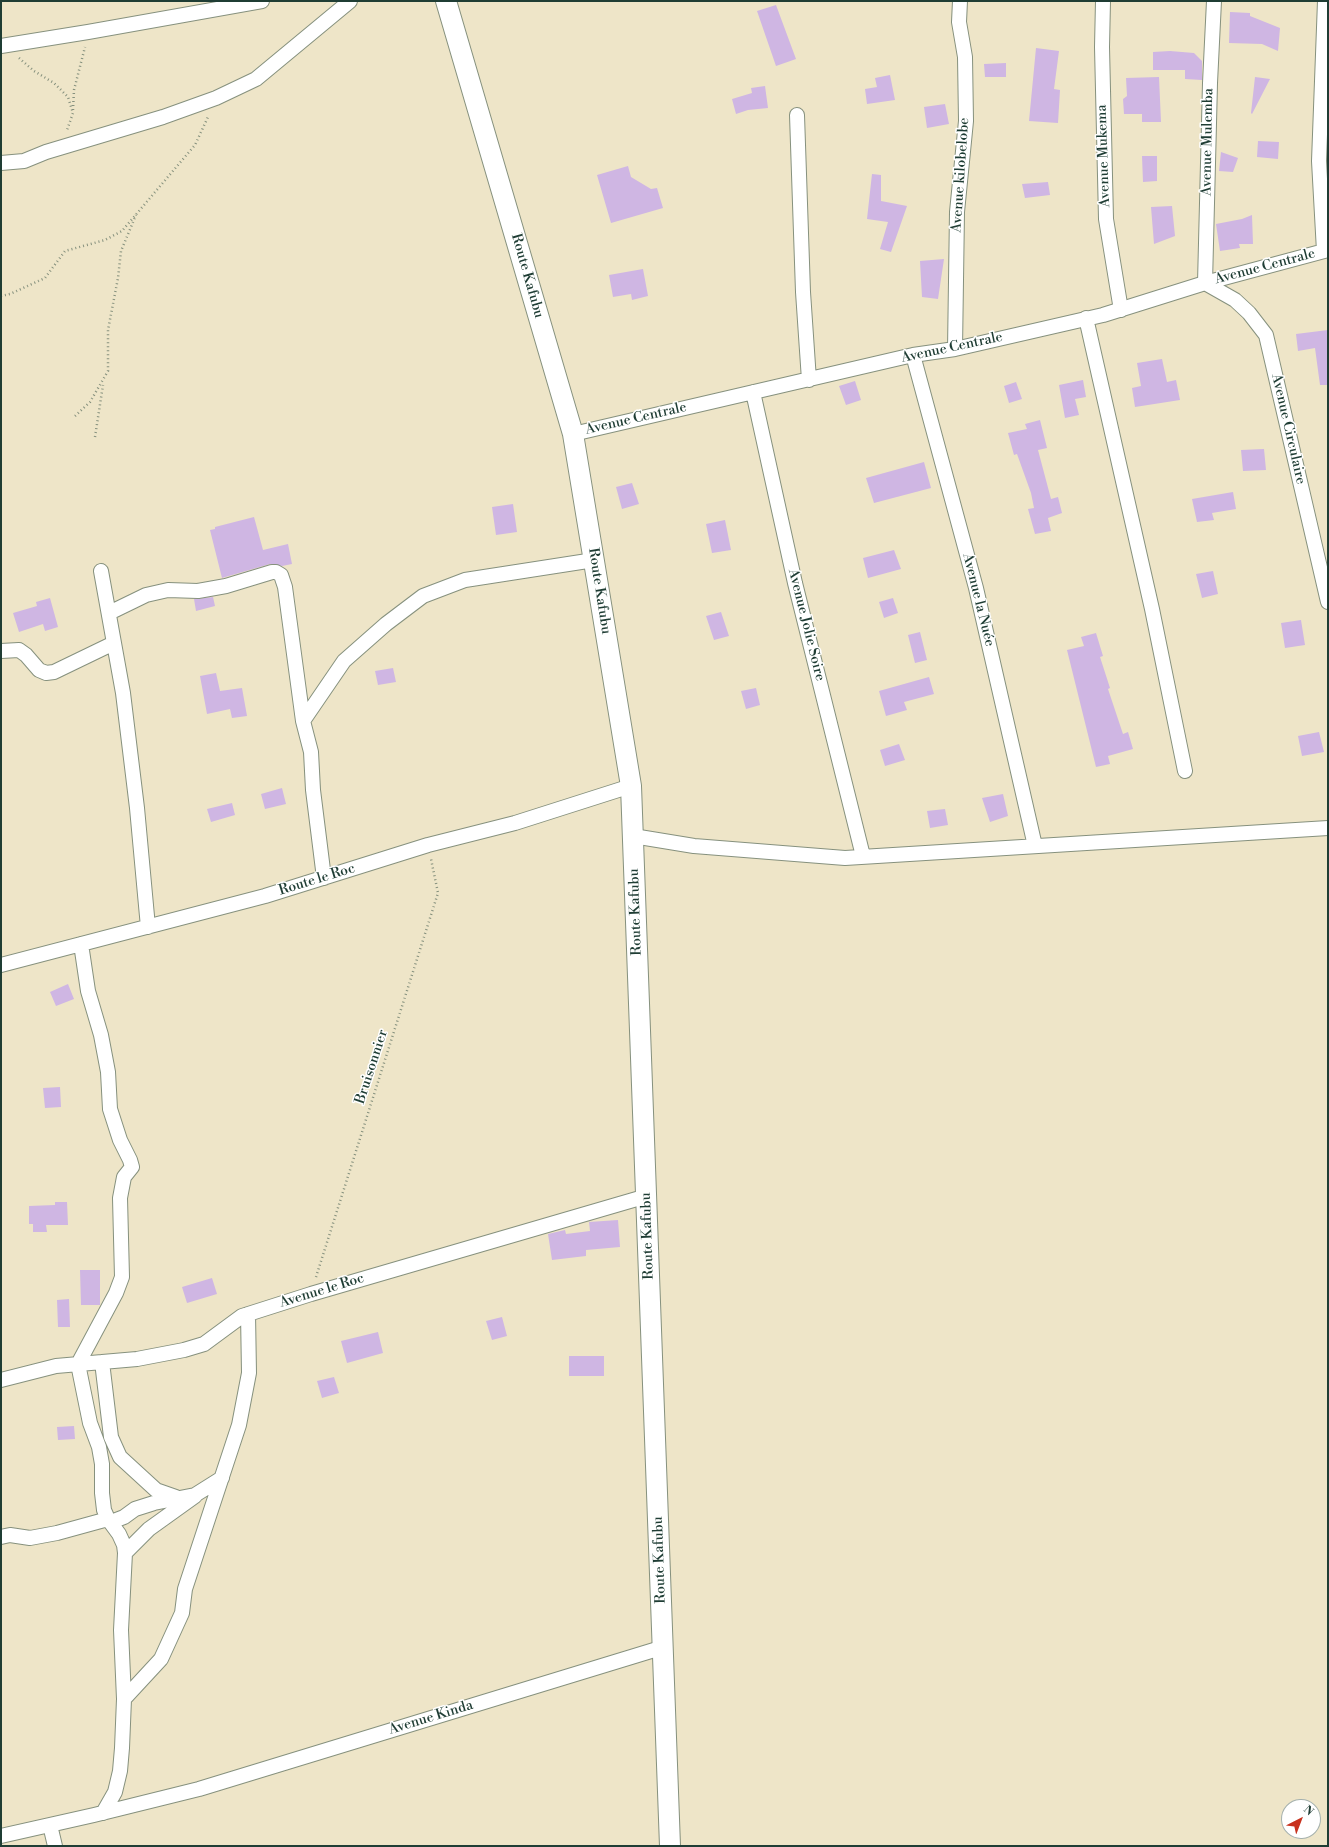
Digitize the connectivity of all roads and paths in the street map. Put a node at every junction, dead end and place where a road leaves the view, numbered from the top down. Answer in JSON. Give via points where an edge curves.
{"nodes":[{"id":1,"x":262,"y":1,"type":"edge"},
{"id":2,"x":350,"y":1,"type":"edge"},
{"id":3,"x":446,"y":1,"type":"edge"},
{"id":4,"x":960,"y":1,"type":"edge"},
{"id":5,"x":1103,"y":1,"type":"edge"},
{"id":6,"x":1214,"y":1,"type":"edge"},
{"id":7,"x":1325,"y":1,"type":"edge"},
{"id":8,"x":88,"y":32,"type":"junction"},
{"id":9,"x":2,"y":46,"type":"edge"},
{"id":10,"x":216,"y":98,"type":"junction"},
{"id":11,"x":72,"y":114,"type":"junction"},
{"id":12,"x":798,"y":115,"type":"dead end"},
{"id":13,"x":66,"y":131,"type":"dead end"},
{"id":14,"x":1,"y":163,"type":"edge"},
{"id":15,"x":138,"y":211,"type":"junction"},
{"id":16,"x":1326,"y":251,"type":"edge"},
{"id":17,"x":1205,"y":282,"type":"junction"},
{"id":18,"x":1,"y":296,"type":"edge"},
{"id":19,"x":1121,"y":310,"type":"junction"},
{"id":20,"x":1086,"y":318,"type":"junction"},
{"id":21,"x":955,"y":349,"type":"junction"},
{"id":22,"x":913,"y":355,"type":"junction"},
{"id":23,"x":809,"y":380,"type":"junction"},
{"id":24,"x":103,"y":382,"type":"junction"},
{"id":25,"x":753,"y":392,"type":"junction"},
{"id":26,"x":75,"y":416,"type":"dead end"},
{"id":27,"x":573,"y":434,"type":"junction"},
{"id":28,"x":95,"y":437,"type":"dead end"},
{"id":29,"x":594,"y":560,"type":"junction"},
{"id":30,"x":101,"y":571,"type":"dead end"},
{"id":31,"x":1328,"y":602,"type":"edge"},
{"id":32,"x":109,"y":613,"type":"junction"},
{"id":33,"x":114,"y":643,"type":"junction"},
{"id":34,"x":1,"y":651,"type":"edge"},
{"id":35,"x":302,"y":721,"type":"junction"},
{"id":36,"x":1185,"y":771,"type":"dead end"},
{"id":37,"x":631,"y":786,"type":"junction"},
{"id":38,"x":1328,"y":828,"type":"edge"},
{"id":39,"x":633,"y":836,"type":"junction"},
{"id":40,"x":428,"y":845,"type":"junction"},
{"id":41,"x":1035,"y":846,"type":"junction"},
{"id":42,"x":863,"y":856,"type":"junction"},
{"id":43,"x":324,"y":878,"type":"junction"},
{"id":44,"x":148,"y":927,"type":"junction"},
{"id":45,"x":80,"y":944,"type":"junction"},
{"id":46,"x":1,"y":965,"type":"edge"},
{"id":47,"x":647,"y":1196,"type":"junction"},
{"id":48,"x":311,"y":1294,"type":"junction"},
{"id":49,"x":248,"y":1314,"type":"junction"},
{"id":50,"x":102,"y":1362,"type":"junction"},
{"id":51,"x":78,"y":1364,"type":"junction"},
{"id":52,"x":1,"y":1380,"type":"edge"},
{"id":53,"x":222,"y":1478,"type":"junction"},
{"id":54,"x":195,"y":1495,"type":"junction"},
{"id":55,"x":176,"y":1497,"type":"junction"},
{"id":56,"x":109,"y":1520,"type":"junction"},
{"id":57,"x":1,"y":1537,"type":"edge"},
{"id":58,"x":125,"y":1553,"type":"junction"},
{"id":59,"x":664,"y":1647,"type":"junction"},
{"id":60,"x":124,"y":1699,"type":"junction"},
{"id":61,"x":103,"y":1813,"type":"junction"},
{"id":62,"x":50,"y":1825,"type":"junction"},
{"id":63,"x":1,"y":1836,"type":"edge"},
{"id":64,"x":55,"y":1846,"type":"edge"},
{"id":65,"x":670,"y":1846,"type":"edge"}],
"edges":[{"from":1,"to":8,"type":"street"},
{"from":2,"to":10,"type":"street","via":[[256,79]]},
{"from":3,"to":27,"type":"main road","name":"Route Kafubu"},
{"from":4,"to":21,"type":"street","name":"Avenue kilobelobe","via":[[959,22],[965,57],[966,121],[957,212]]},
{"from":5,"to":19,"type":"street","name":"Avenue Mukema","via":[[1106,219]]},
{"from":6,"to":17,"type":"street","name":"Avenue Mulemba"},
{"from":7,"to":16,"type":"street","via":[[1319,161]]},
{"from":8,"to":9,"type":"street"},
{"from":8,"to":11,"type":"path","via":[[74,90]]},
{"from":9,"to":11,"type":"path","via":[[54,83],[68,97]]},
{"from":10,"to":14,"type":"street","via":[[24,160]]},
{"from":10,"to":15,"type":"path","via":[[195,145]]},
{"from":11,"to":13,"type":"path"},
{"from":12,"to":23,"type":"street","via":[[803,292]]},
{"from":15,"to":18,"type":"path","via":[[122,231],[105,240],[65,251],[45,278]]},
{"from":15,"to":24,"type":"path","via":[[121,251],[108,330],[108,372]]},
{"from":16,"to":17,"type":"street","name":"Avenue Centrale"},
{"from":17,"to":19,"type":"street","name":"Avenue Centrale"},
{"from":17,"to":31,"type":"street","name":"Avenue Circulaire","via":[[1235,300],[1266,335]]},
{"from":19,"to":20,"type":"street","name":"Avenue Centrale"},
{"from":20,"to":21,"type":"street","name":"Avenue Centrale"},
{"from":20,"to":36,"type":"street","via":[[1152,609]]},
{"from":21,"to":22,"type":"street","name":"Avenue Centrale"},
{"from":22,"to":23,"type":"street","name":"Avenue Centrale"},
{"from":22,"to":41,"type":"street","name":"Avenue la Nuée","via":[[976,588]]},
{"from":23,"to":25,"type":"street","name":"Avenue Centrale"},
{"from":24,"to":26,"type":"path","via":[[90,402]]},
{"from":24,"to":28,"type":"path"},
{"from":25,"to":27,"type":"street","name":"Avenue Centrale"},
{"from":25,"to":42,"type":"street","name":"Avenue Jolie Soire","via":[[797,591]]},
{"from":27,"to":29,"type":"main road","name":"Route Kafubu"},
{"from":29,"to":35,"type":"street","via":[[465,580],[422,596],[344,661]]},
{"from":29,"to":37,"type":"main road","name":"Route Kafubu"},
{"from":30,"to":32,"type":"street"},
{"from":32,"to":33,"type":"street"},
{"from":32,"to":35,"type":"street","via":[[146,595],[168,590],[226,586],[276,572],[281,575],[285,587]]},
{"from":33,"to":34,"type":"street","via":[[54,672],[46,673],[39,670],[19,650]]},
{"from":33,"to":44,"type":"street","via":[[124,693]]},
{"from":35,"to":43,"type":"street","via":[[311,752]]},
{"from":37,"to":39,"type":"main road","name":"Route Kafubu"},
{"from":37,"to":40,"type":"street","name":"Route le Roc","via":[[515,824]]},
{"from":38,"to":41,"type":"street"},
{"from":39,"to":42,"type":"street","via":[[702,846],[845,858]]},
{"from":39,"to":47,"type":"main road","name":"Route Kafubu"},
{"from":40,"to":43,"type":"street","name":"Route le Roc"},
{"from":40,"to":48,"type":"path","name":"Bruisonnier","via":[[438,893]]},
{"from":41,"to":42,"type":"street"},
{"from":43,"to":44,"type":"street","name":"Route le Roc"},
{"from":44,"to":45,"type":"street","name":"Route le Roc"},
{"from":45,"to":46,"type":"street","name":"Route le Roc"},
{"from":45,"to":51,"type":"street","via":[[88,991],[102,1035],[110,1109],[132,1167],[124,1177],[120,1198],[122,1277]]},
{"from":47,"to":48,"type":"street","name":"Avenue le Roc"},
{"from":47,"to":59,"type":"main road","name":"Route Kafubu"},
{"from":48,"to":49,"type":"street","name":"Avenue le Roc"},
{"from":49,"to":50,"type":"street","name":"Avenue le Roc","via":[[198,1346],[137,1359]]},
{"from":49,"to":53,"type":"street","via":[[250,1373],[239,1425]]},
{"from":50,"to":51,"type":"street","name":"Avenue le Roc"},
{"from":50,"to":55,"type":"street","via":[[111,1437],[120,1457],[156,1490]]},
{"from":51,"to":52,"type":"street","name":"Avenue le Roc","via":[[56,1366]]},
{"from":51,"to":56,"type":"street","via":[[90,1423],[99,1447],[102,1497]]},
{"from":53,"to":54,"type":"street"},
{"from":53,"to":60,"type":"street","via":[[186,1589],[182,1612],[172,1636],[161,1659]]},
{"from":54,"to":55,"type":"street"},
{"from":54,"to":58,"type":"street","via":[[149,1529]]},
{"from":55,"to":56,"type":"street","via":[[135,1509],[124,1517]]},
{"from":56,"to":57,"type":"street","via":[[30,1538],[10,1535]]},
{"from":56,"to":58,"type":"street","via":[[122,1540]]},
{"from":58,"to":60,"type":"street","via":[[121,1630]]},
{"from":59,"to":61,"type":"street","name":"Avenue Kinda","via":[[199,1789]]},
{"from":59,"to":65,"type":"main road","name":"Route Kafubu"},
{"from":60,"to":61,"type":"street","via":[[120,1771],[115,1792]]},
{"from":61,"to":62,"type":"street","name":"Avenue Kinda"},
{"from":62,"to":63,"type":"street","name":"Avenue Kinda"},
{"from":62,"to":64,"type":"street"}]}
